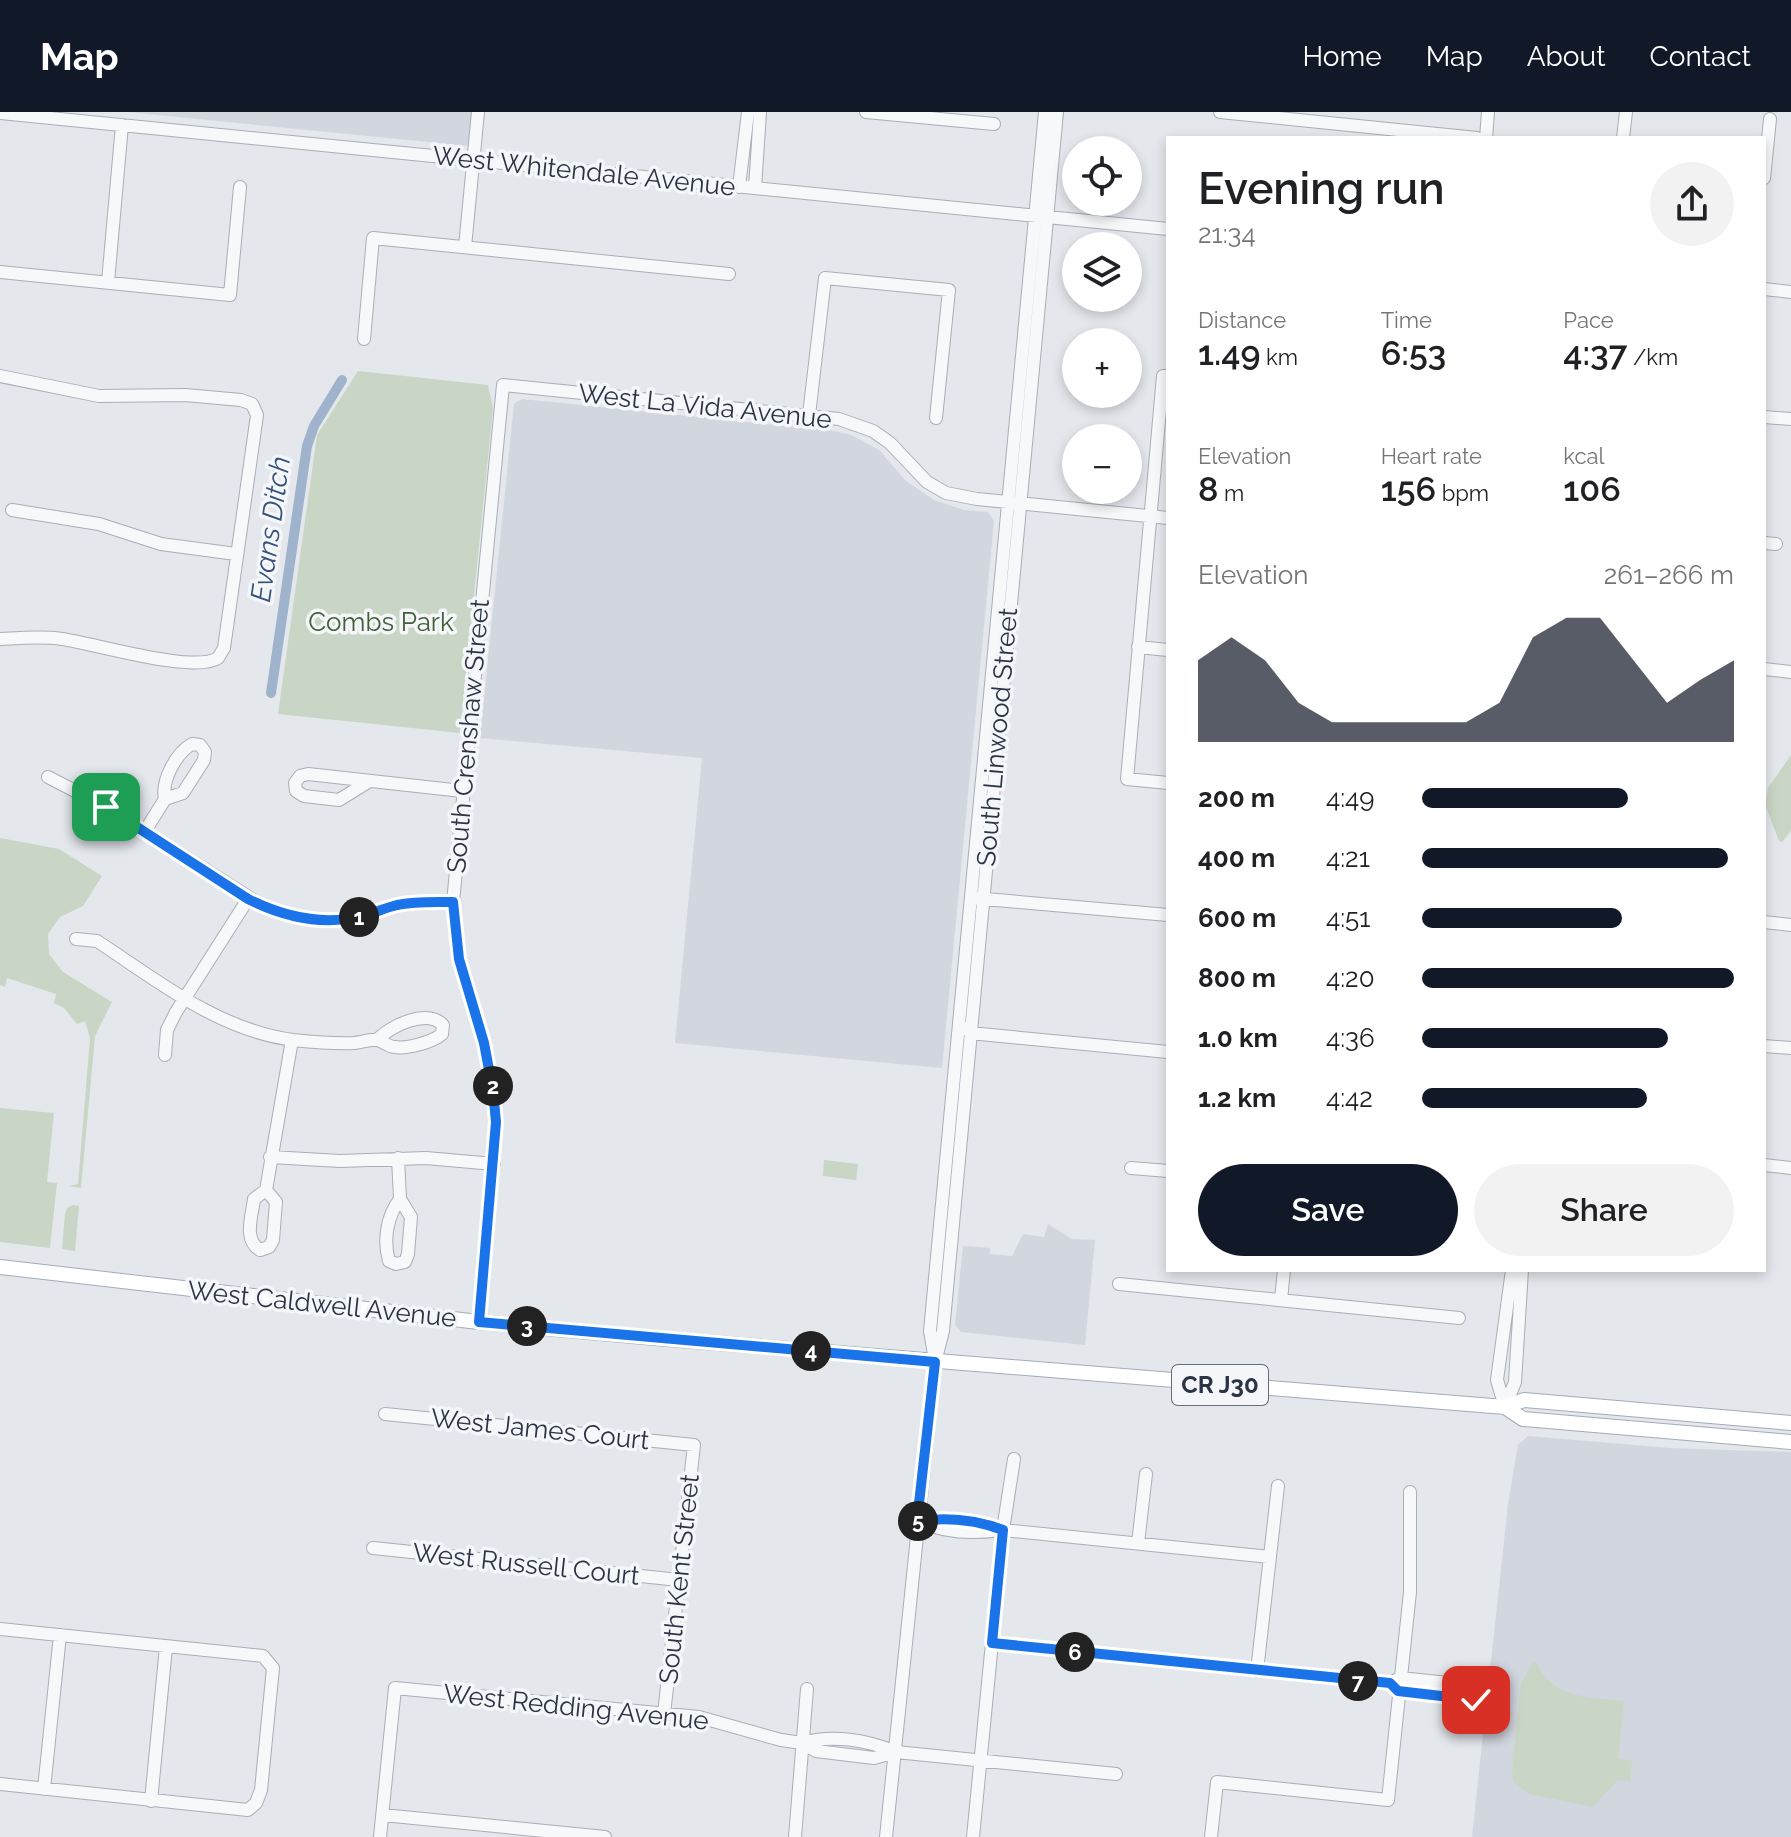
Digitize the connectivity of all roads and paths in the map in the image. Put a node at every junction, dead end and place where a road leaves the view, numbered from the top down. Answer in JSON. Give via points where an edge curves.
{"nodes":[{"id":1,"x":478,"y":112,"type":"edge"},
{"id":2,"x":748,"y":112,"type":"edge"},
{"id":3,"x":760,"y":112,"type":"edge"},
{"id":4,"x":866,"y":112,"type":"edge"},
{"id":5,"x":1045,"y":112,"type":"edge"},
{"id":6,"x":1057,"y":112,"type":"edge"},
{"id":7,"x":1220,"y":112,"type":"edge"},
{"id":8,"x":1354,"y":112,"type":"edge"},
{"id":9,"x":1488,"y":112,"type":"edge"},
{"id":10,"x":1626,"y":112,"type":"edge"},
{"id":11,"x":0,"y":113,"type":"edge"},
{"id":12,"x":1770,"y":119,"type":"dead end"},
{"id":13,"x":994,"y":124,"type":"dead end"},
{"id":14,"x":122,"y":125,"type":"junction"},
{"id":15,"x":1353,"y":126,"type":"junction"},
{"id":16,"x":1456,"y":136,"type":"edge"},
{"id":17,"x":1486,"y":136,"type":"edge"},
{"id":18,"x":1623,"y":136,"type":"edge"},
{"id":19,"x":1766,"y":158,"type":"edge"},
{"id":20,"x":474,"y":160,"type":"junction"},
{"id":21,"x":240,"y":187,"type":"dead end"},
{"id":22,"x":739,"y":187,"type":"junction"},
{"id":23,"x":755,"y":188,"type":"junction"},
{"id":24,"x":1041,"y":216,"type":"junction"},
{"id":25,"x":1166,"y":229,"type":"edge"},
{"id":26,"x":465,"y":247,"type":"junction"},
{"id":27,"x":0,"y":272,"type":"edge"},
{"id":28,"x":729,"y":274,"type":"dead end"},
{"id":29,"x":108,"y":282,"type":"junction"},
{"id":30,"x":1766,"y":289,"type":"edge"},
{"id":31,"x":1791,"y":292,"type":"edge"},
{"id":32,"x":364,"y":339,"type":"dead end"},
{"id":33,"x":0,"y":376,"type":"edge"},
{"id":34,"x":1165,"y":376,"type":"edge"},
{"id":35,"x":503,"y":385,"type":"joint"},
{"id":36,"x":809,"y":415,"type":"junction"},
{"id":37,"x":1766,"y":417,"type":"edge"},
{"id":38,"x":936,"y":418,"type":"dead end"},
{"id":39,"x":1791,"y":419,"type":"edge"},
{"id":40,"x":1014,"y":502,"type":"junction"},
{"id":41,"x":12,"y":510,"type":"dead end"},
{"id":42,"x":1150,"y":516,"type":"junction"},
{"id":43,"x":1166,"y":518,"type":"edge"},
{"id":44,"x":236,"y":554,"type":"junction"},
{"id":45,"x":0,"y":639,"type":"edge"},
{"id":46,"x":1138,"y":647,"type":"junction"},
{"id":47,"x":1166,"y":650,"type":"edge"},
{"id":48,"x":1766,"y":669,"type":"edge"},
{"id":49,"x":992,"y":670,"type":"junction"},
{"id":50,"x":1791,"y":672,"type":"edge"},
{"id":51,"x":994,"y":772,"type":"junction"},
{"id":52,"x":48,"y":777,"type":"dead end"},
{"id":53,"x":368,"y":782,"type":"junction"},
{"id":54,"x":1166,"y":783,"type":"edge"},
{"id":55,"x":462,"y":791,"type":"junction"},
{"id":56,"x":165,"y":799,"type":"dead end"},
{"id":57,"x":145,"y":831,"type":"junction"},
{"id":58,"x":976,"y":898,"type":"junction"},
{"id":59,"x":248,"y":899,"type":"junction"},
{"id":60,"x":453,"y":902,"type":"junction"},
{"id":61,"x":1166,"y":915,"type":"edge"},
{"id":62,"x":1766,"y":922,"type":"edge"},
{"id":63,"x":1791,"y":925,"type":"edge"},
{"id":64,"x":76,"y":939,"type":"dead end"},
{"id":65,"x":965,"y":962,"type":"junction"},
{"id":66,"x":184,"y":998,"type":"junction"},
{"id":67,"x":970,"y":1033,"type":"junction"},
{"id":68,"x":292,"y":1040,"type":"junction"},
{"id":69,"x":377,"y":1040,"type":"junction"},
{"id":70,"x":1766,"y":1046,"type":"edge"},
{"id":71,"x":1791,"y":1048,"type":"edge"},
{"id":72,"x":1166,"y":1052,"type":"edge"},
{"id":73,"x":165,"y":1055,"type":"dead end"},
{"id":74,"x":270,"y":1157,"type":"junction"},
{"id":75,"x":398,"y":1158,"type":"junction"},
{"id":76,"x":494,"y":1164,"type":"junction"},
{"id":77,"x":1766,"y":1165,"type":"edge"},
{"id":78,"x":1131,"y":1168,"type":"dead end"},
{"id":79,"x":1791,"y":1168,"type":"edge"},
{"id":80,"x":1166,"y":1171,"type":"edge"},
{"id":81,"x":266,"y":1190,"type":"dead end"},
{"id":82,"x":400,"y":1199,"type":"dead end"},
{"id":83,"x":0,"y":1267,"type":"edge"},
{"id":84,"x":1284,"y":1272,"type":"edge"},
{"id":85,"x":1512,"y":1272,"type":"edge"},
{"id":86,"x":1522,"y":1272,"type":"edge"},
{"id":87,"x":1119,"y":1284,"type":"dead end"},
{"id":88,"x":1281,"y":1300,"type":"junction"},
{"id":89,"x":1459,"y":1318,"type":"dead end"},
{"id":90,"x":479,"y":1322,"type":"junction"},
{"id":91,"x":935,"y":1362,"type":"junction"},
{"id":92,"x":1505,"y":1407,"type":"junction"},
{"id":93,"x":385,"y":1414,"type":"dead end"},
{"id":94,"x":1791,"y":1423,"type":"edge"},
{"id":95,"x":1791,"y":1431,"type":"edge"},
{"id":96,"x":1709,"y":1434,"type":"junction"},
{"id":97,"x":1791,"y":1442,"type":"edge"},
{"id":98,"x":694,"y":1445,"type":"joint"},
{"id":99,"x":1014,"y":1459,"type":"dead end"},
{"id":100,"x":1146,"y":1474,"type":"dead end"},
{"id":101,"x":1278,"y":1486,"type":"dead end"},
{"id":102,"x":1410,"y":1492,"type":"dead end"},
{"id":103,"x":917,"y":1521,"type":"junction"},
{"id":104,"x":1003,"y":1530,"type":"junction"},
{"id":105,"x":1138,"y":1543,"type":"junction"},
{"id":106,"x":373,"y":1548,"type":"dead end"},
{"id":107,"x":1270,"y":1557,"type":"junction"},
{"id":108,"x":679,"y":1580,"type":"junction"},
{"id":109,"x":0,"y":1629,"type":"edge"},
{"id":110,"x":60,"y":1635,"type":"junction"},
{"id":111,"x":992,"y":1643,"type":"junction"},
{"id":112,"x":166,"y":1647,"type":"junction"},
{"id":113,"x":1257,"y":1671,"type":"junction"},
{"id":114,"x":1397,"y":1684,"type":"junction"},
{"id":115,"x":1477,"y":1686,"type":"dead end"},
{"id":116,"x":807,"y":1689,"type":"dead end"},
{"id":117,"x":1476,"y":1700,"type":"dead end"},
{"id":118,"x":664,"y":1714,"type":"junction"},
{"id":119,"x":802,"y":1743,"type":"junction"},
{"id":120,"x":896,"y":1752,"type":"junction"},
{"id":121,"x":980,"y":1761,"type":"junction"},
{"id":122,"x":1116,"y":1774,"type":"dead end"},
{"id":123,"x":0,"y":1784,"type":"edge"},
{"id":124,"x":44,"y":1789,"type":"junction"},
{"id":125,"x":151,"y":1801,"type":"junction"},
{"id":126,"x":383,"y":1815,"type":"junction"},
{"id":127,"x":380,"y":1837,"type":"edge"},
{"id":128,"x":605,"y":1837,"type":"edge"},
{"id":129,"x":795,"y":1837,"type":"edge"},
{"id":130,"x":886,"y":1837,"type":"edge"},
{"id":131,"x":973,"y":1837,"type":"edge"},
{"id":132,"x":1211,"y":1837,"type":"edge"}],
"edges":[{"from":1,"to":20,"type":"street"},
{"from":2,"to":22,"type":"street"},
{"from":3,"to":23,"type":"street"},
{"from":4,"to":13,"type":"street"},
{"from":5,"to":24,"type":"street","name":"South Linwood Street"},
{"from":6,"to":24,"type":"street","name":"South Linwood Street"},
{"from":7,"to":15,"type":"street"},
{"from":8,"to":15,"type":"street"},
{"from":9,"to":17,"type":"street"},
{"from":10,"to":18,"type":"street"},
{"from":11,"to":14,"type":"street","name":"West Whitendale Avenue"},
{"from":12,"to":19,"type":"street"},
{"from":14,"to":20,"type":"street","name":"West Whitendale Avenue"},
{"from":14,"to":29,"type":"street"},
{"from":15,"to":16,"type":"street"},
{"from":20,"to":22,"type":"street","name":"West Whitendale Avenue"},
{"from":20,"to":26,"type":"street"},
{"from":21,"to":29,"type":"street","via":[[230,295]]},
{"from":22,"to":23,"type":"street","name":"West Whitendale Avenue"},
{"from":23,"to":24,"type":"street","name":"West Whitendale Avenue"},
{"from":24,"to":25,"type":"street","name":"West Whitendale Avenue"},
{"from":24,"to":40,"type":"street","name":"South Linwood Street"},
{"from":26,"to":28,"type":"street"},
{"from":26,"to":32,"type":"street","via":[[373,238]]},
{"from":27,"to":29,"type":"street"},
{"from":30,"to":31,"type":"street"},
{"from":33,"to":44,"type":"street","via":[[99,396],[185,395],[243,400],[254,407],[257,420]]},
{"from":34,"to":42,"type":"street"},
{"from":35,"to":36,"type":"street","name":"West La Vida Avenue"},
{"from":35,"to":55,"type":"street","name":"South Crenshaw Street"},
{"from":36,"to":38,"type":"street","via":[[825,278],[949,290]]},
{"from":36,"to":40,"type":"street","name":"West La Vida Avenue","via":[[873,431],[946,493]]},
{"from":37,"to":39,"type":"street"},
{"from":40,"to":42,"type":"street","name":"West La Vida Avenue"},
{"from":40,"to":49,"type":"street","name":"South Linwood Street"},
{"from":40,"to":51,"type":"street","name":"South Linwood Street"},
{"from":41,"to":44,"type":"street","via":[[99,524],[161,544]]},
{"from":42,"to":43,"type":"street","name":"West La Vida Avenue"},
{"from":42,"to":46,"type":"street"},
{"from":44,"to":45,"type":"street","via":[[224,648],[206,663],[50,637]]},
{"from":46,"to":47,"type":"street"},
{"from":46,"to":54,"type":"street","via":[[1127,779]]},
{"from":48,"to":50,"type":"street"},
{"from":49,"to":51,"type":"street","via":[[997,679]]},
{"from":49,"to":58,"type":"street","name":"South Linwood Street"},
{"from":51,"to":58,"type":"street","name":"South Linwood Street"},
{"from":52,"to":57,"type":"street"},
{"from":53,"to":53,"type":"street","via":[[308,774],[295,783],[304,796],[339,800]]},
{"from":53,"to":55,"type":"street"},
{"from":55,"to":60,"type":"street","name":"South Crenshaw Street"},
{"from":56,"to":57,"type":"street"},
{"from":57,"to":59,"type":"street"},
{"from":58,"to":61,"type":"street"},
{"from":58,"to":65,"type":"street","name":"South Linwood Street"},
{"from":58,"to":67,"type":"street","name":"South Linwood Street"},
{"from":59,"to":60,"type":"street","via":[[300,918],[329,921],[399,904]]},
{"from":59,"to":66,"type":"street"},
{"from":60,"to":76,"type":"street","name":"South Crenshaw Street","via":[[459,959],[493,1091]]},
{"from":62,"to":63,"type":"street"},
{"from":64,"to":66,"type":"street","via":[[97,941]]},
{"from":65,"to":67,"type":"street","via":[[965,1023]]},
{"from":65,"to":91,"type":"street","name":"South Linwood Street","via":[[930,1331]]},
{"from":66,"to":68,"type":"street","via":[[234,1024]]},
{"from":66,"to":73,"type":"street","via":[[167,1030]]},
{"from":67,"to":72,"type":"street"},
{"from":67,"to":91,"type":"street","name":"South Linwood Street","via":[[943,1331]]},
{"from":68,"to":69,"type":"street"},
{"from":68,"to":74,"type":"street"},
{"from":69,"to":69,"type":"street","via":[[400,1047],[436,1039],[443,1025],[429,1018],[386,1030]]},
{"from":70,"to":71,"type":"street"},
{"from":74,"to":75,"type":"street"},
{"from":74,"to":81,"type":"street"},
{"from":75,"to":76,"type":"street"},
{"from":75,"to":82,"type":"street"},
{"from":76,"to":90,"type":"street","name":"South Crenshaw Street"},
{"from":77,"to":79,"type":"street"},
{"from":78,"to":80,"type":"street"},
{"from":83,"to":90,"type":"main road","name":"West Caldwell Avenue","number":"CR J30"},
{"from":84,"to":88,"type":"street"},
{"from":85,"to":92,"type":"street","via":[[1497,1380]]},
{"from":86,"to":92,"type":"street","via":[[1515,1382]]},
{"from":87,"to":88,"type":"street"},
{"from":88,"to":89,"type":"street"},
{"from":90,"to":91,"type":"main road","name":"West Caldwell Avenue","number":"CR J30"},
{"from":91,"to":92,"type":"main road","name":"West Caldwell Avenue","number":"CR J30"},
{"from":91,"to":103,"type":"street","name":"South Linwood Street"},
{"from":92,"to":94,"type":"main road","name":"West Caldwell Avenue","number":"CR J30","via":[[1524,1400]]},
{"from":92,"to":96,"type":"main road","name":"West Caldwell Avenue","number":"CR J30","via":[[1523,1419]]},
{"from":93,"to":98,"type":"street","name":"West James Court"},
{"from":95,"to":96,"type":"main road","via":[[1723,1426]]},
{"from":96,"to":97,"type":"main road","name":"West Caldwell Avenue","number":"CR J30"},
{"from":98,"to":108,"type":"street","name":"South Kent Street"},
{"from":99,"to":104,"type":"street"},
{"from":100,"to":105,"type":"street"},
{"from":101,"to":107,"type":"street"},
{"from":102,"to":114,"type":"street","via":[[1410,1592]]},
{"from":103,"to":104,"type":"street","via":[[956,1519]]},
{"from":103,"to":120,"type":"street","name":"South Linwood Street"},
{"from":104,"to":105,"type":"street"},
{"from":104,"to":111,"type":"street"},
{"from":105,"to":107,"type":"street"},
{"from":106,"to":108,"type":"street","name":"West Russell Court"},
{"from":107,"to":113,"type":"street"},
{"from":108,"to":118,"type":"street","name":"South Kent Street"},
{"from":109,"to":110,"type":"street"},
{"from":110,"to":112,"type":"street"},
{"from":110,"to":124,"type":"street"},
{"from":111,"to":113,"type":"street"},
{"from":111,"to":121,"type":"street"},
{"from":112,"to":125,"type":"street"},
{"from":112,"to":125,"type":"street","via":[[263,1656],[273,1668],[256,1803],[248,1810]]},
{"from":113,"to":114,"type":"street"},
{"from":114,"to":115,"type":"street"},
{"from":114,"to":117,"type":"street"},
{"from":114,"to":132,"type":"street","via":[[1388,1800],[1217,1782]]},
{"from":116,"to":119,"type":"street"},
{"from":118,"to":119,"type":"street","name":"West Redding Avenue","via":[[699,1717]]},
{"from":118,"to":126,"type":"street","name":"West Redding Avenue","via":[[395,1688]]},
{"from":119,"to":120,"type":"street","name":"West Redding Avenue","via":[[819,1738],[875,1744]]},
{"from":119,"to":129,"type":"street"},
{"from":120,"to":121,"type":"street","name":"West Redding Avenue"},
{"from":120,"to":130,"type":"street","name":"South Linwood Street"},
{"from":121,"to":122,"type":"street","name":"West Redding Avenue"},
{"from":121,"to":131,"type":"street"},
{"from":123,"to":124,"type":"street"},
{"from":124,"to":125,"type":"street"},
{"from":126,"to":127,"type":"street"},
{"from":126,"to":128,"type":"street"}]}
